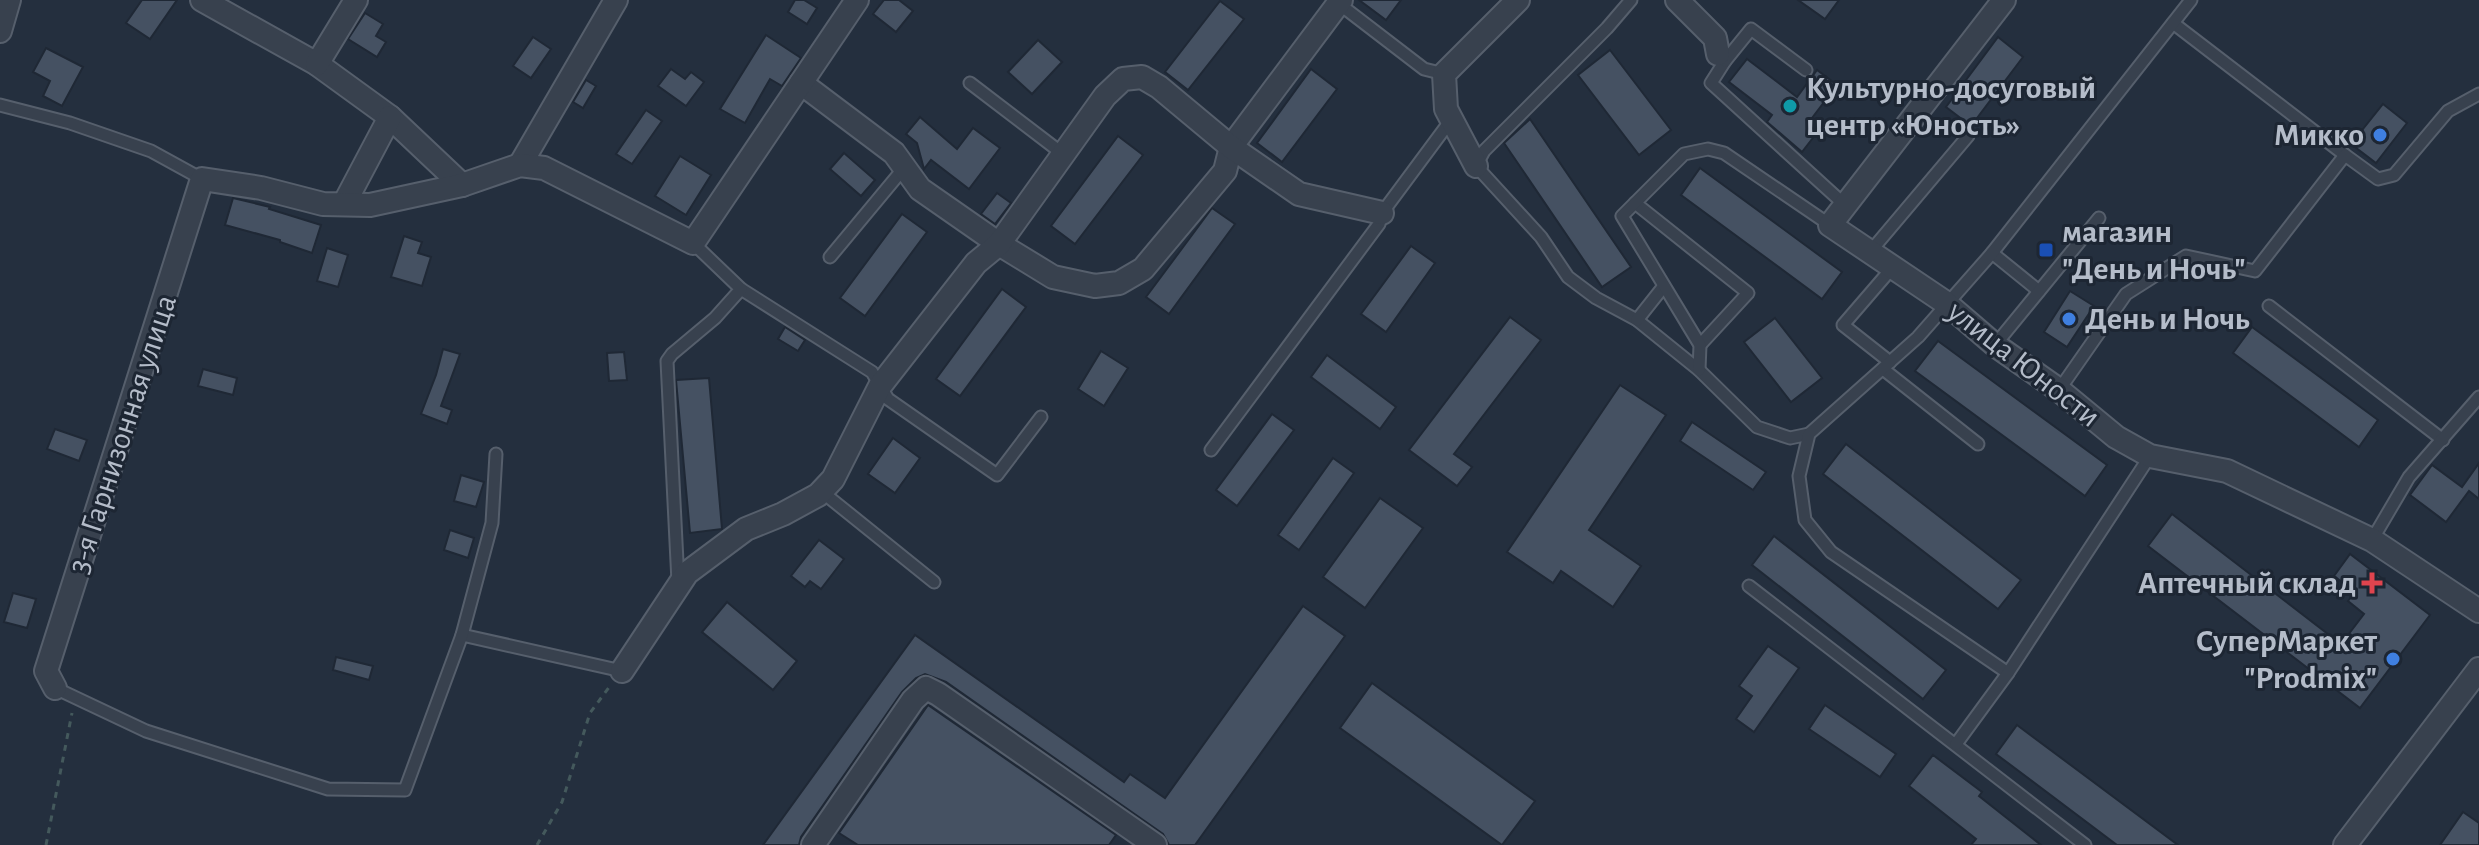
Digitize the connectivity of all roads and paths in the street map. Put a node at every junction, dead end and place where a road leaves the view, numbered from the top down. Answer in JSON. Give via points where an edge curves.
{"nodes":[{"id":1,"x":9,"y":0,"type":"edge"},
{"id":2,"x":202,"y":0,"type":"edge"},
{"id":3,"x":356,"y":0,"type":"edge"},
{"id":4,"x":616,"y":0,"type":"edge"},
{"id":5,"x":857,"y":0,"type":"edge"},
{"id":6,"x":1518,"y":0,"type":"edge"},
{"id":7,"x":1631,"y":0,"type":"edge"},
{"id":8,"x":1677,"y":0,"type":"edge"},
{"id":9,"x":2004,"y":0,"type":"edge"},
{"id":10,"x":2191,"y":0,"type":"edge"},
{"id":11,"x":1339,"y":2,"type":"edge"},
{"id":12,"x":2173,"y":23,"type":"junction"},
{"id":13,"x":0,"y":31,"type":"edge"},
{"id":14,"x":1722,"y":58,"type":"junction"},
{"id":15,"x":317,"y":64,"type":"junction"},
{"id":16,"x":1806,"y":70,"type":"dead end"},
{"id":17,"x":1444,"y":74,"type":"junction"},
{"id":18,"x":801,"y":83,"type":"junction"},
{"id":19,"x":970,"y":83,"type":"dead end"},
{"id":20,"x":2479,"y":94,"type":"edge"},
{"id":21,"x":0,"y":105,"type":"edge"},
{"id":22,"x":390,"y":117,"type":"junction"},
{"id":23,"x":1452,"y":119,"type":"junction"},
{"id":24,"x":1968,"y":136,"type":"dead end"},
{"id":25,"x":1231,"y":147,"type":"junction"},
{"id":26,"x":1063,"y":154,"type":"junction"},
{"id":27,"x":2345,"y":155,"type":"junction"},
{"id":28,"x":520,"y":165,"type":"junction"},
{"id":29,"x":1476,"y":166,"type":"junction"},
{"id":30,"x":904,"y":168,"type":"junction"},
{"id":31,"x":202,"y":179,"type":"junction"},
{"id":32,"x":462,"y":185,"type":"junction"},
{"id":33,"x":1635,"y":203,"type":"junction"},
{"id":34,"x":344,"y":204,"type":"junction"},
{"id":35,"x":1845,"y":205,"type":"junction"},
{"id":36,"x":1382,"y":213,"type":"junction"},
{"id":37,"x":2099,"y":218,"type":"dead end"},
{"id":38,"x":1830,"y":225,"type":"junction"},
{"id":39,"x":693,"y":243,"type":"junction"},
{"id":40,"x":999,"y":244,"type":"junction"},
{"id":41,"x":1870,"y":252,"type":"junction"},
{"id":42,"x":1992,"y":253,"type":"junction"},
{"id":43,"x":830,"y":257,"type":"dead end"},
{"id":44,"x":1893,"y":267,"type":"junction"},
{"id":45,"x":1664,"y":286,"type":"junction"},
{"id":46,"x":741,"y":289,"type":"junction"},
{"id":47,"x":2039,"y":291,"type":"junction"},
{"id":48,"x":1946,"y":303,"type":"junction"},
{"id":49,"x":2269,"y":306,"type":"dead end"},
{"id":50,"x":1637,"y":320,"type":"junction"},
{"id":51,"x":1700,"y":345,"type":"junction"},
{"id":52,"x":1995,"y":345,"type":"junction"},
{"id":53,"x":1886,"y":365,"type":"junction"},
{"id":54,"x":1699,"y":370,"type":"junction"},
{"id":55,"x":880,"y":386,"type":"junction"},
{"id":56,"x":2059,"y":390,"type":"junction"},
{"id":57,"x":2479,"y":397,"type":"edge"},
{"id":58,"x":1041,"y":417,"type":"dead end"},
{"id":59,"x":1809,"y":434,"type":"junction"},
{"id":60,"x":2443,"y":440,"type":"junction"},
{"id":61,"x":1978,"y":444,"type":"dead end"},
{"id":62,"x":1211,"y":450,"type":"dead end"},
{"id":63,"x":496,"y":454,"type":"dead end"},
{"id":64,"x":2150,"y":456,"type":"junction"},
{"id":65,"x":821,"y":491,"type":"junction"},
{"id":66,"x":2372,"y":540,"type":"junction"},
{"id":67,"x":934,"y":582,"type":"dead end"},
{"id":68,"x":1749,"y":586,"type":"dead end"},
{"id":69,"x":678,"y":587,"type":"junction"},
{"id":70,"x":2479,"y":611,"type":"edge"},
{"id":71,"x":462,"y":635,"type":"junction"},
{"id":72,"x":2479,"y":669,"type":"edge"},
{"id":73,"x":622,"y":671,"type":"junction"},
{"id":74,"x":2008,"y":673,"type":"junction"},
{"id":75,"x":65,"y":693,"type":"junction"},
{"id":76,"x":1956,"y":744,"type":"junction"},
{"id":77,"x":46,"y":845,"type":"edge"},
{"id":78,"x":537,"y":845,"type":"edge"},
{"id":79,"x":813,"y":845,"type":"edge"},
{"id":80,"x":1155,"y":845,"type":"edge"},
{"id":81,"x":2085,"y":845,"type":"edge"},
{"id":82,"x":2345,"y":845,"type":"edge"}],
"edges":[{"from":1,"to":13,"type":"street"},
{"from":2,"to":15,"type":"street"},
{"from":3,"to":15,"type":"street"},
{"from":4,"to":28,"type":"street"},
{"from":5,"to":18,"type":"street"},
{"from":6,"to":17,"type":"street"},
{"from":7,"to":29,"type":"lane","via":[[1484,151]]},
{"from":8,"to":14,"type":"street","via":[[1715,38]]},
{"from":9,"to":35,"type":"street"},
{"from":10,"to":12,"type":"lane"},
{"from":11,"to":17,"type":"lane","via":[[1424,69]]},
{"from":11,"to":25,"type":"street"},
{"from":12,"to":27,"type":"lane"},
{"from":12,"to":42,"type":"lane"},
{"from":14,"to":16,"type":"lane","via":[[1751,29]]},
{"from":14,"to":35,"type":"lane","via":[[1711,83]]},
{"from":15,"to":22,"type":"street"},
{"from":17,"to":23,"type":"street","via":[[1446,109]]},
{"from":18,"to":30,"type":"street","via":[[894,153]]},
{"from":18,"to":39,"type":"street"},
{"from":19,"to":26,"type":"lane"},
{"from":20,"to":27,"type":"lane","via":[[2448,111],[2394,175],[2378,179]]},
{"from":21,"to":31,"type":"lane","via":[[151,151]]},
{"from":22,"to":32,"type":"street"},
{"from":22,"to":34,"type":"street"},
{"from":23,"to":29,"type":"street"},
{"from":23,"to":36,"type":"lane"},
{"from":24,"to":41,"type":"lane"},
{"from":25,"to":26,"type":"street","via":[[1142,77],[1123,79],[1105,96]]},
{"from":25,"to":36,"type":"street","via":[[1299,194]]},
{"from":25,"to":40,"type":"street","via":[[1225,171],[1143,269],[1119,283],[1095,286],[1053,277]]},
{"from":26,"to":40,"type":"street"},
{"from":27,"to":56,"type":"lane","via":[[2255,271],[2186,256],[2126,294]]},
{"from":28,"to":32,"type":"street"},
{"from":28,"to":39,"type":"street","via":[[544,168]]},
{"from":29,"to":50,"type":"lane","via":[[1541,237],[1568,277]]},
{"from":30,"to":40,"type":"street","via":[[920,189]]},
{"from":30,"to":43,"type":"lane"},
{"from":31,"to":34,"type":"street"},
{"from":31,"to":75,"type":"street","name":"3-я Гарнизонная улица","via":[[46,671]]},
{"from":32,"to":34,"type":"street","via":[[370,205]]},
{"from":33,"to":38,"type":"lane","via":[[1684,154],[1708,149],[1724,153]]},
{"from":33,"to":45,"type":"lane","via":[[1622,216]]},
{"from":33,"to":51,"type":"lane","via":[[1748,293]]},
{"from":35,"to":38,"type":"street"},
{"from":36,"to":62,"type":"lane","via":[[1379,224]]},
{"from":37,"to":47,"type":"lane"},
{"from":38,"to":41,"type":"street","name":"улица Юности"},
{"from":39,"to":46,"type":"lane"},
{"from":40,"to":55,"type":"street","via":[[976,263]]},
{"from":41,"to":44,"type":"street","name":"улица Юности"},
{"from":42,"to":47,"type":"lane"},
{"from":42,"to":48,"type":"lane"},
{"from":44,"to":48,"type":"street","name":"улица Юности"},
{"from":44,"to":53,"type":"lane","via":[[1843,325]]},
{"from":45,"to":50,"type":"lane"},
{"from":45,"to":51,"type":"lane"},
{"from":46,"to":55,"type":"lane","via":[[872,372]]},
{"from":46,"to":69,"type":"lane","via":[[667,361]]},
{"from":47,"to":52,"type":"lane"},
{"from":48,"to":52,"type":"street","name":"улица Юности"},
{"from":48,"to":53,"type":"lane"},
{"from":49,"to":60,"type":"lane"},
{"from":50,"to":54,"type":"lane"},
{"from":51,"to":54,"type":"lane"},
{"from":52,"to":56,"type":"street","name":"улица Юности"},
{"from":53,"to":59,"type":"lane"},
{"from":53,"to":61,"type":"lane"},
{"from":54,"to":59,"type":"lane","via":[[1757,427],[1790,438]]},
{"from":55,"to":58,"type":"lane","via":[[888,399],[997,475]]},
{"from":55,"to":65,"type":"street","via":[[833,479]]},
{"from":56,"to":64,"type":"street","name":"улица Юности","via":[[2116,437]]},
{"from":57,"to":60,"type":"lane"},
{"from":59,"to":74,"type":"lane","via":[[1799,476],[1805,520],[1831,552]]},
{"from":60,"to":66,"type":"lane","via":[[2409,477]]},
{"from":63,"to":71,"type":"lane","via":[[492,523]]},
{"from":64,"to":66,"type":"street","name":"улица Юности","via":[[2227,471]]},
{"from":64,"to":74,"type":"lane"},
{"from":65,"to":67,"type":"lane"},
{"from":65,"to":69,"type":"street","via":[[746,529],[687,573]]},
{"from":66,"to":70,"type":"street","name":"улица Юности"},
{"from":68,"to":76,"type":"lane"},
{"from":69,"to":73,"type":"street"},
{"from":71,"to":73,"type":"lane"},
{"from":71,"to":75,"type":"lane","via":[[405,790],[328,789],[146,731]]},
{"from":72,"to":82,"type":"street"},
{"from":73,"to":78,"type":"path","via":[[590,713],[562,802]]},
{"from":74,"to":76,"type":"lane"},
{"from":75,"to":77,"type":"path"},
{"from":76,"to":81,"type":"lane"},
{"from":79,"to":80,"type":"street","via":[[926,688]]}]}
